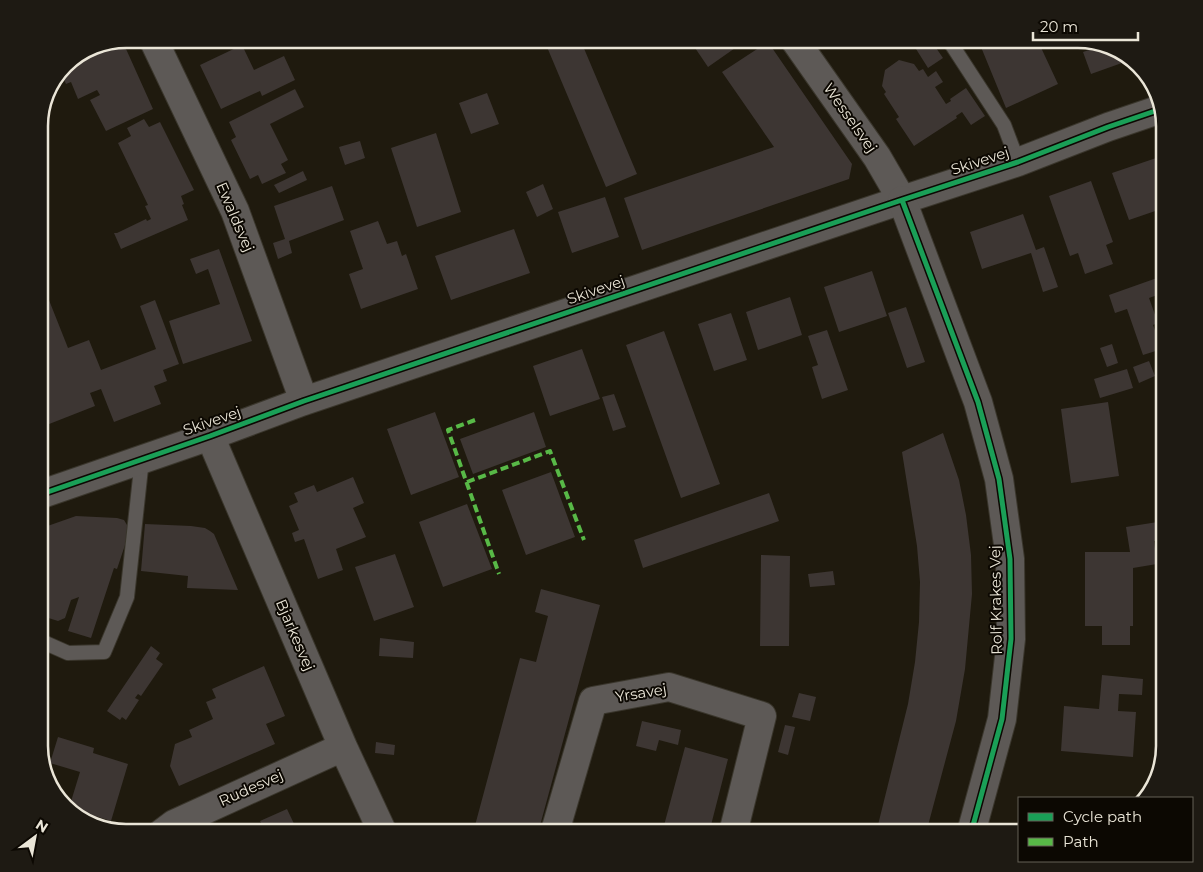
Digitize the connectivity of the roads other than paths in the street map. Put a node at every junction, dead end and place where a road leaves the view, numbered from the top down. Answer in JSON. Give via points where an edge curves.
{"nodes":[{"id":1,"x":157,"y":47,"type":"edge"},
{"id":2,"x":800,"y":47,"type":"edge"},
{"id":3,"x":953,"y":47,"type":"edge"},
{"id":4,"x":1154,"y":112,"type":"edge"},
{"id":5,"x":1018,"y":162,"type":"junction"},
{"id":6,"x":902,"y":200,"type":"junction"},
{"id":7,"x":304,"y":401,"type":"junction"},
{"id":8,"x":210,"y":436,"type":"junction"},
{"id":9,"x":142,"y":459,"type":"junction"},
{"id":10,"x":48,"y":492,"type":"edge"},
{"id":11,"x":48,"y":644,"type":"edge"},
{"id":12,"x":343,"y":747,"type":"junction"},
{"id":13,"x":174,"y":824,"type":"edge"},
{"id":14,"x":379,"y":824,"type":"edge"},
{"id":15,"x":557,"y":824,"type":"edge"},
{"id":16,"x":735,"y":824,"type":"edge"},
{"id":17,"x":973,"y":824,"type":"edge"}],
"edges":[{"from":1,"to":7,"type":"street","name":"Ewaldsvej","via":[[235,211]]},
{"from":2,"to":6,"type":"street","name":"Wesselsvej","via":[[877,157]]},
{"from":3,"to":5,"type":"lane","via":[[1004,125]]},
{"from":4,"to":5,"type":"street","name":"Skivevej"},
{"from":5,"to":6,"type":"street","name":"Skivevej"},
{"from":6,"to":7,"type":"street","name":"Skivevej"},
{"from":6,"to":17,"type":"street","name":"Rolf Krakes Vej","via":[[978,402],[999,479],[1010,559],[1011,639],[1002,719]]},
{"from":7,"to":8,"type":"street","name":"Skivevej"},
{"from":8,"to":9,"type":"street","name":"Skivevej"},
{"from":8,"to":12,"type":"street","name":"Bjarkesvej"},
{"from":9,"to":10,"type":"street","name":"Skivevej"},
{"from":9,"to":11,"type":"lane","via":[[127,596],[104,652],[68,653]]},
{"from":12,"to":13,"type":"street","name":"Rudesvej"},
{"from":12,"to":14,"type":"street","name":"Bjarkesvej"},
{"from":15,"to":16,"type":"street","name":"Yrsavej","via":[[593,701],[669,687],[762,716]]}]}
